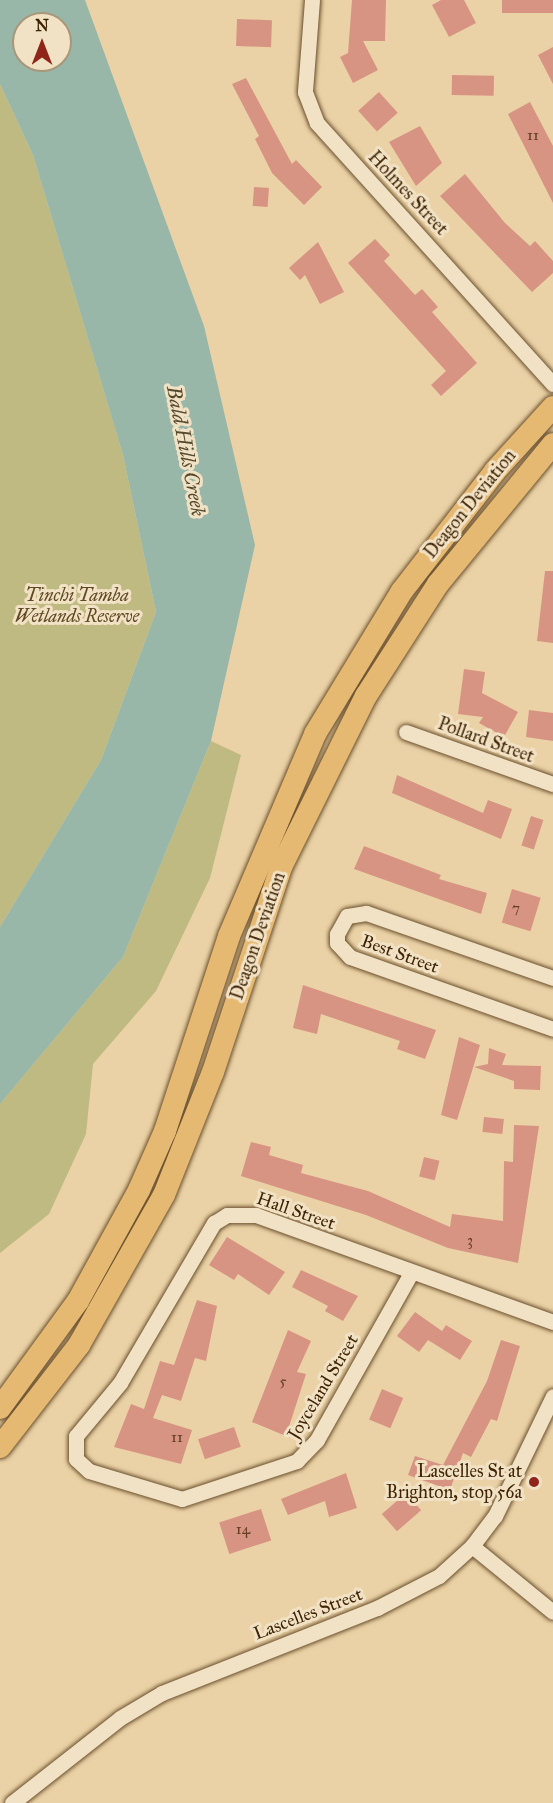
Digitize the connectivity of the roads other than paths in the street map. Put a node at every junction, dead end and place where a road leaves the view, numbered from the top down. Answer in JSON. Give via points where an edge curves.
{"nodes":[{"id":1,"x":312,"y":0,"type":"edge"},
{"id":2,"x":553,"y":384,"type":"edge"},
{"id":3,"x":553,"y":407,"type":"edge"},
{"id":4,"x":553,"y":444,"type":"edge"},
{"id":5,"x":406,"y":732,"type":"dead end"},
{"id":6,"x":553,"y":784,"type":"edge"},
{"id":7,"x":553,"y":978,"type":"edge"},
{"id":8,"x":553,"y":1029,"type":"edge"},
{"id":9,"x":411,"y":1274,"type":"junction"},
{"id":10,"x":553,"y":1322,"type":"edge"},
{"id":11,"x":553,"y":1396,"type":"edge"},
{"id":12,"x":0,"y":1408,"type":"edge"},
{"id":13,"x":0,"y":1448,"type":"edge"},
{"id":14,"x":74,"y":1451,"type":"joint"},
{"id":15,"x":472,"y":1546,"type":"junction"},
{"id":16,"x":551,"y":1604,"type":"edge"},
{"id":17,"x":27,"y":1792,"type":"junction"},
{"id":18,"x":12,"y":1803,"type":"edge"},
{"id":19,"x":39,"y":1803,"type":"edge"}],
"edges":[{"from":1,"to":2,"type":"street","name":"Holmes Street","via":[[305,92],[317,123]]},
{"from":3,"to":12,"type":"highway","name":"Deagon Deviation","via":[[448,528],[380,626],[315,734],[241,904],[165,1131],[139,1190],[78,1301]]},
{"from":4,"to":13,"type":"highway","name":"Deagon Deviation","via":[[438,584],[366,696],[282,865],[213,1072],[164,1195],[79,1346]]},
{"from":5,"to":6,"type":"street","name":"Pollard Street"},
{"from":7,"to":8,"type":"street","name":"Best Street","via":[[366,913],[347,916],[337,934],[337,943],[350,957]]},
{"from":9,"to":10,"type":"street","name":"Hall Street"},
{"from":9,"to":14,"type":"street","name":"Joyceland Street","via":[[317,1440],[297,1461],[182,1499],[89,1471]]},
{"from":9,"to":14,"type":"street","name":"Hall Street","via":[[256,1215],[227,1215],[202,1240],[120,1383],[76,1436]]},
{"from":11,"to":15,"type":"street","name":"Lascelles Street","via":[[516,1479]]},
{"from":15,"to":16,"type":"street"},
{"from":15,"to":17,"type":"street","name":"Lascelles Street","via":[[418,1589],[162,1693],[120,1718]]},
{"from":17,"to":18,"type":"street","name":"Lascelles Street"},
{"from":17,"to":19,"type":"street"}]}
